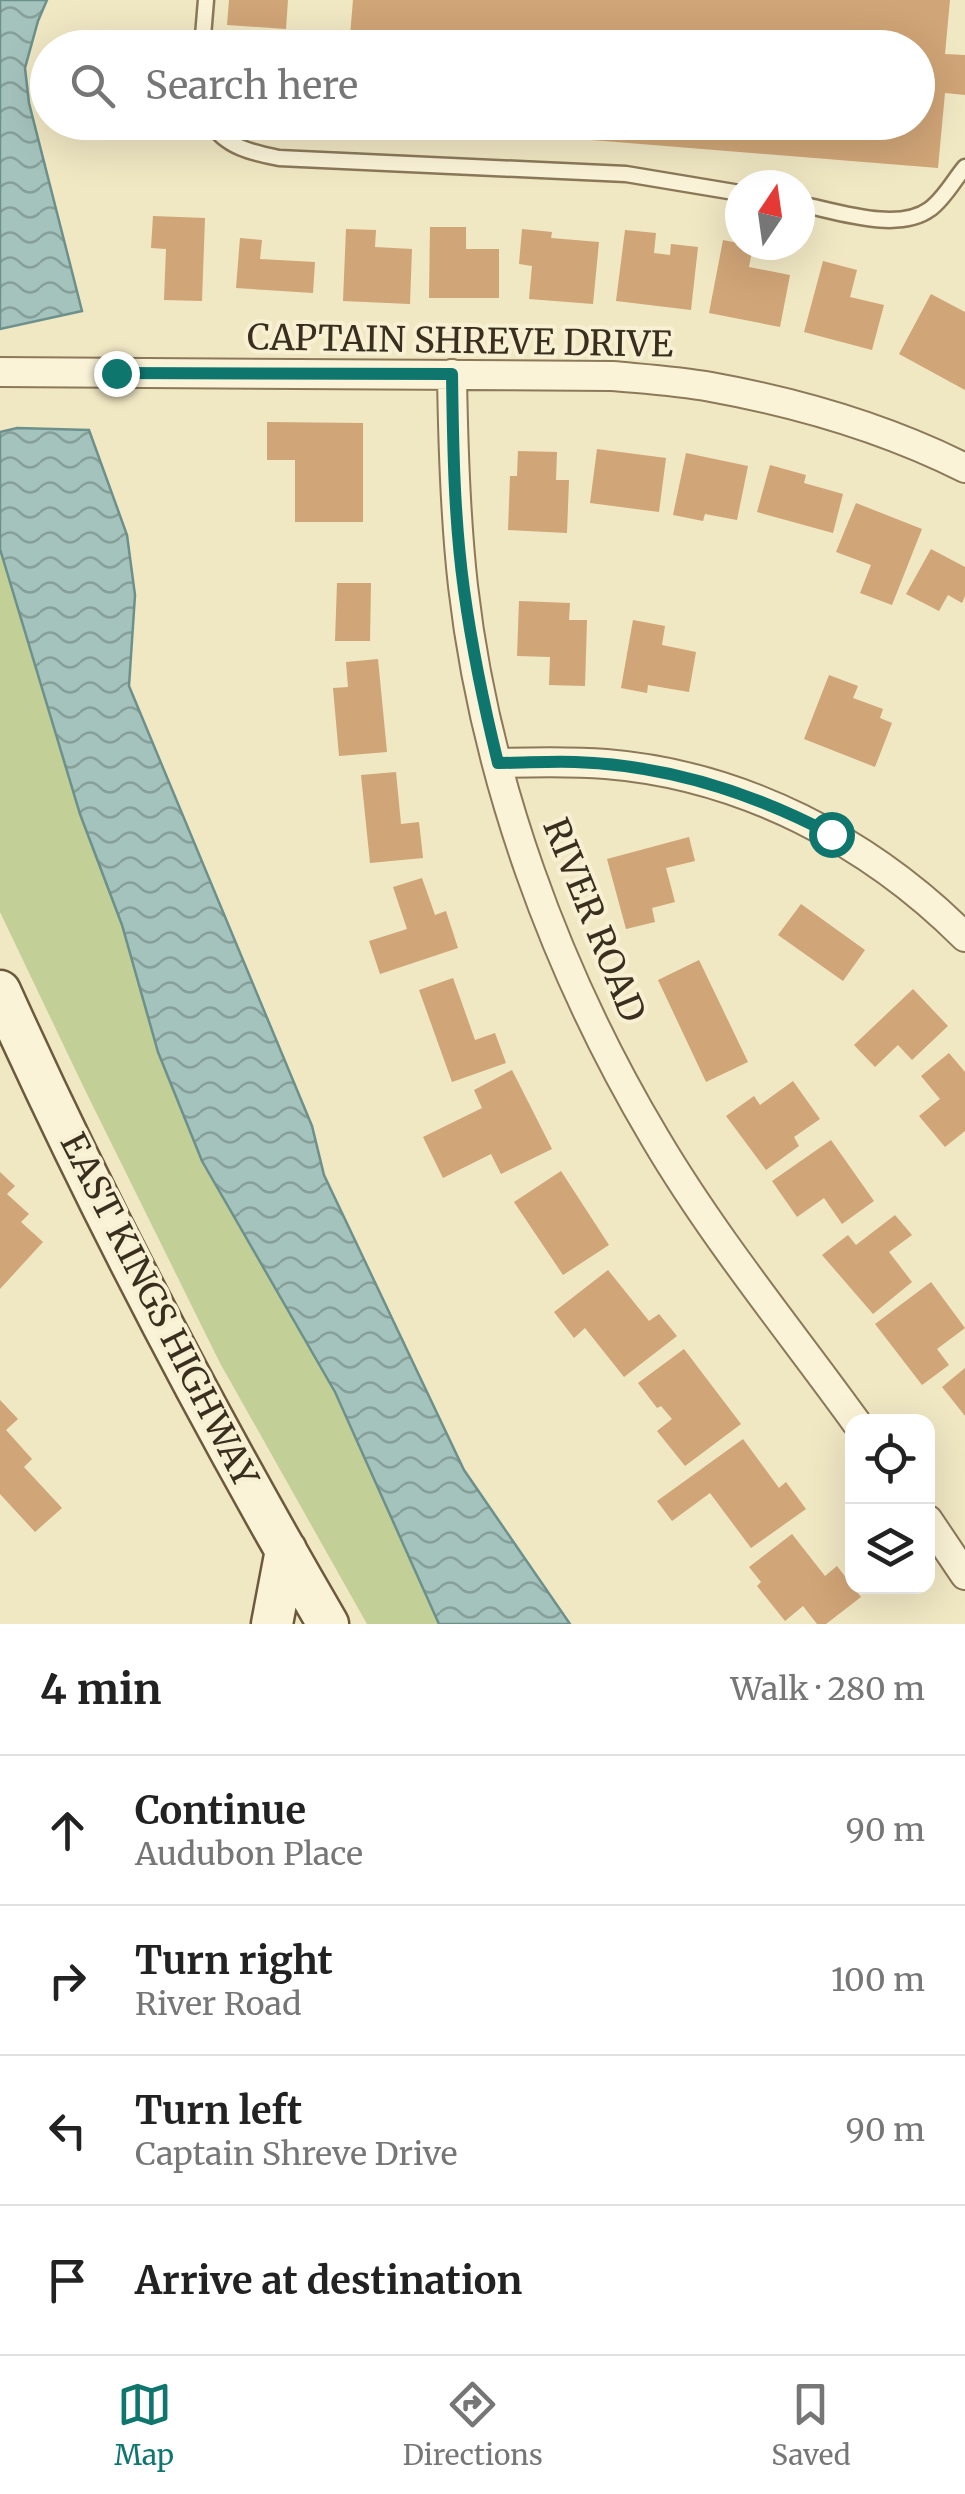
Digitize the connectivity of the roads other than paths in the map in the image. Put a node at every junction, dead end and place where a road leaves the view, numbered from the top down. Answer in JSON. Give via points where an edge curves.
{"nodes":[{"id":1,"x":206,"y":0,"type":"edge"},
{"id":2,"x":204,"y":30,"type":"edge"},
{"id":3,"x":228,"y":140,"type":"edge"},
{"id":4,"x":965,"y":167,"type":"edge"},
{"id":5,"x":725,"y":190,"type":"edge"},
{"id":6,"x":815,"y":207,"type":"edge"},
{"id":7,"x":0,"y":372,"type":"edge"},
{"id":8,"x":452,"y":374,"type":"junction"},
{"id":9,"x":965,"y":468,"type":"edge"},
{"id":10,"x":498,"y":763,"type":"junction"},
{"id":11,"x":965,"y":937,"type":"edge"},
{"id":12,"x":0,"y":991,"type":"edge"},
{"id":13,"x":850,"y":1414,"type":"edge"},
{"id":14,"x":935,"y":1530,"type":"edge"},
{"id":15,"x":286,"y":1550,"type":"junction"},
{"id":16,"x":965,"y":1575,"type":"edge"},
{"id":17,"x":272,"y":1624,"type":"edge"},
{"id":18,"x":328,"y":1624,"type":"edge"}],
"edges":[{"from":1,"to":2,"type":"lane"},
{"from":3,"to":5,"type":"lane","via":[[279,158],[626,174]]},
{"from":4,"to":6,"type":"lane","via":[[933,207],[908,218]]},
{"from":7,"to":8,"type":"street","name":"CAPTAIN SHREVE DRIVE"},
{"from":8,"to":9,"type":"street","name":"CAPTAIN SHREVE DRIVE","via":[[612,376],[708,386],[821,412]]},
{"from":8,"to":10,"type":"street","name":"RIVER ROAD","via":[[463,588]]},
{"from":10,"to":11,"type":"street","via":[[609,764],[734,790],[862,853]]},
{"from":10,"to":13,"type":"street","name":"RIVER ROAD","via":[[542,905],[618,1073],[686,1189]]},
{"from":12,"to":15,"type":"main road","name":"EAST KINGS HIGHWAY","via":[[103,1212]]},
{"from":14,"to":16,"type":"street"},
{"from":15,"to":17,"type":"main road"},
{"from":15,"to":18,"type":"main road","name":"EAST KINGS HIGHWAY"}]}
